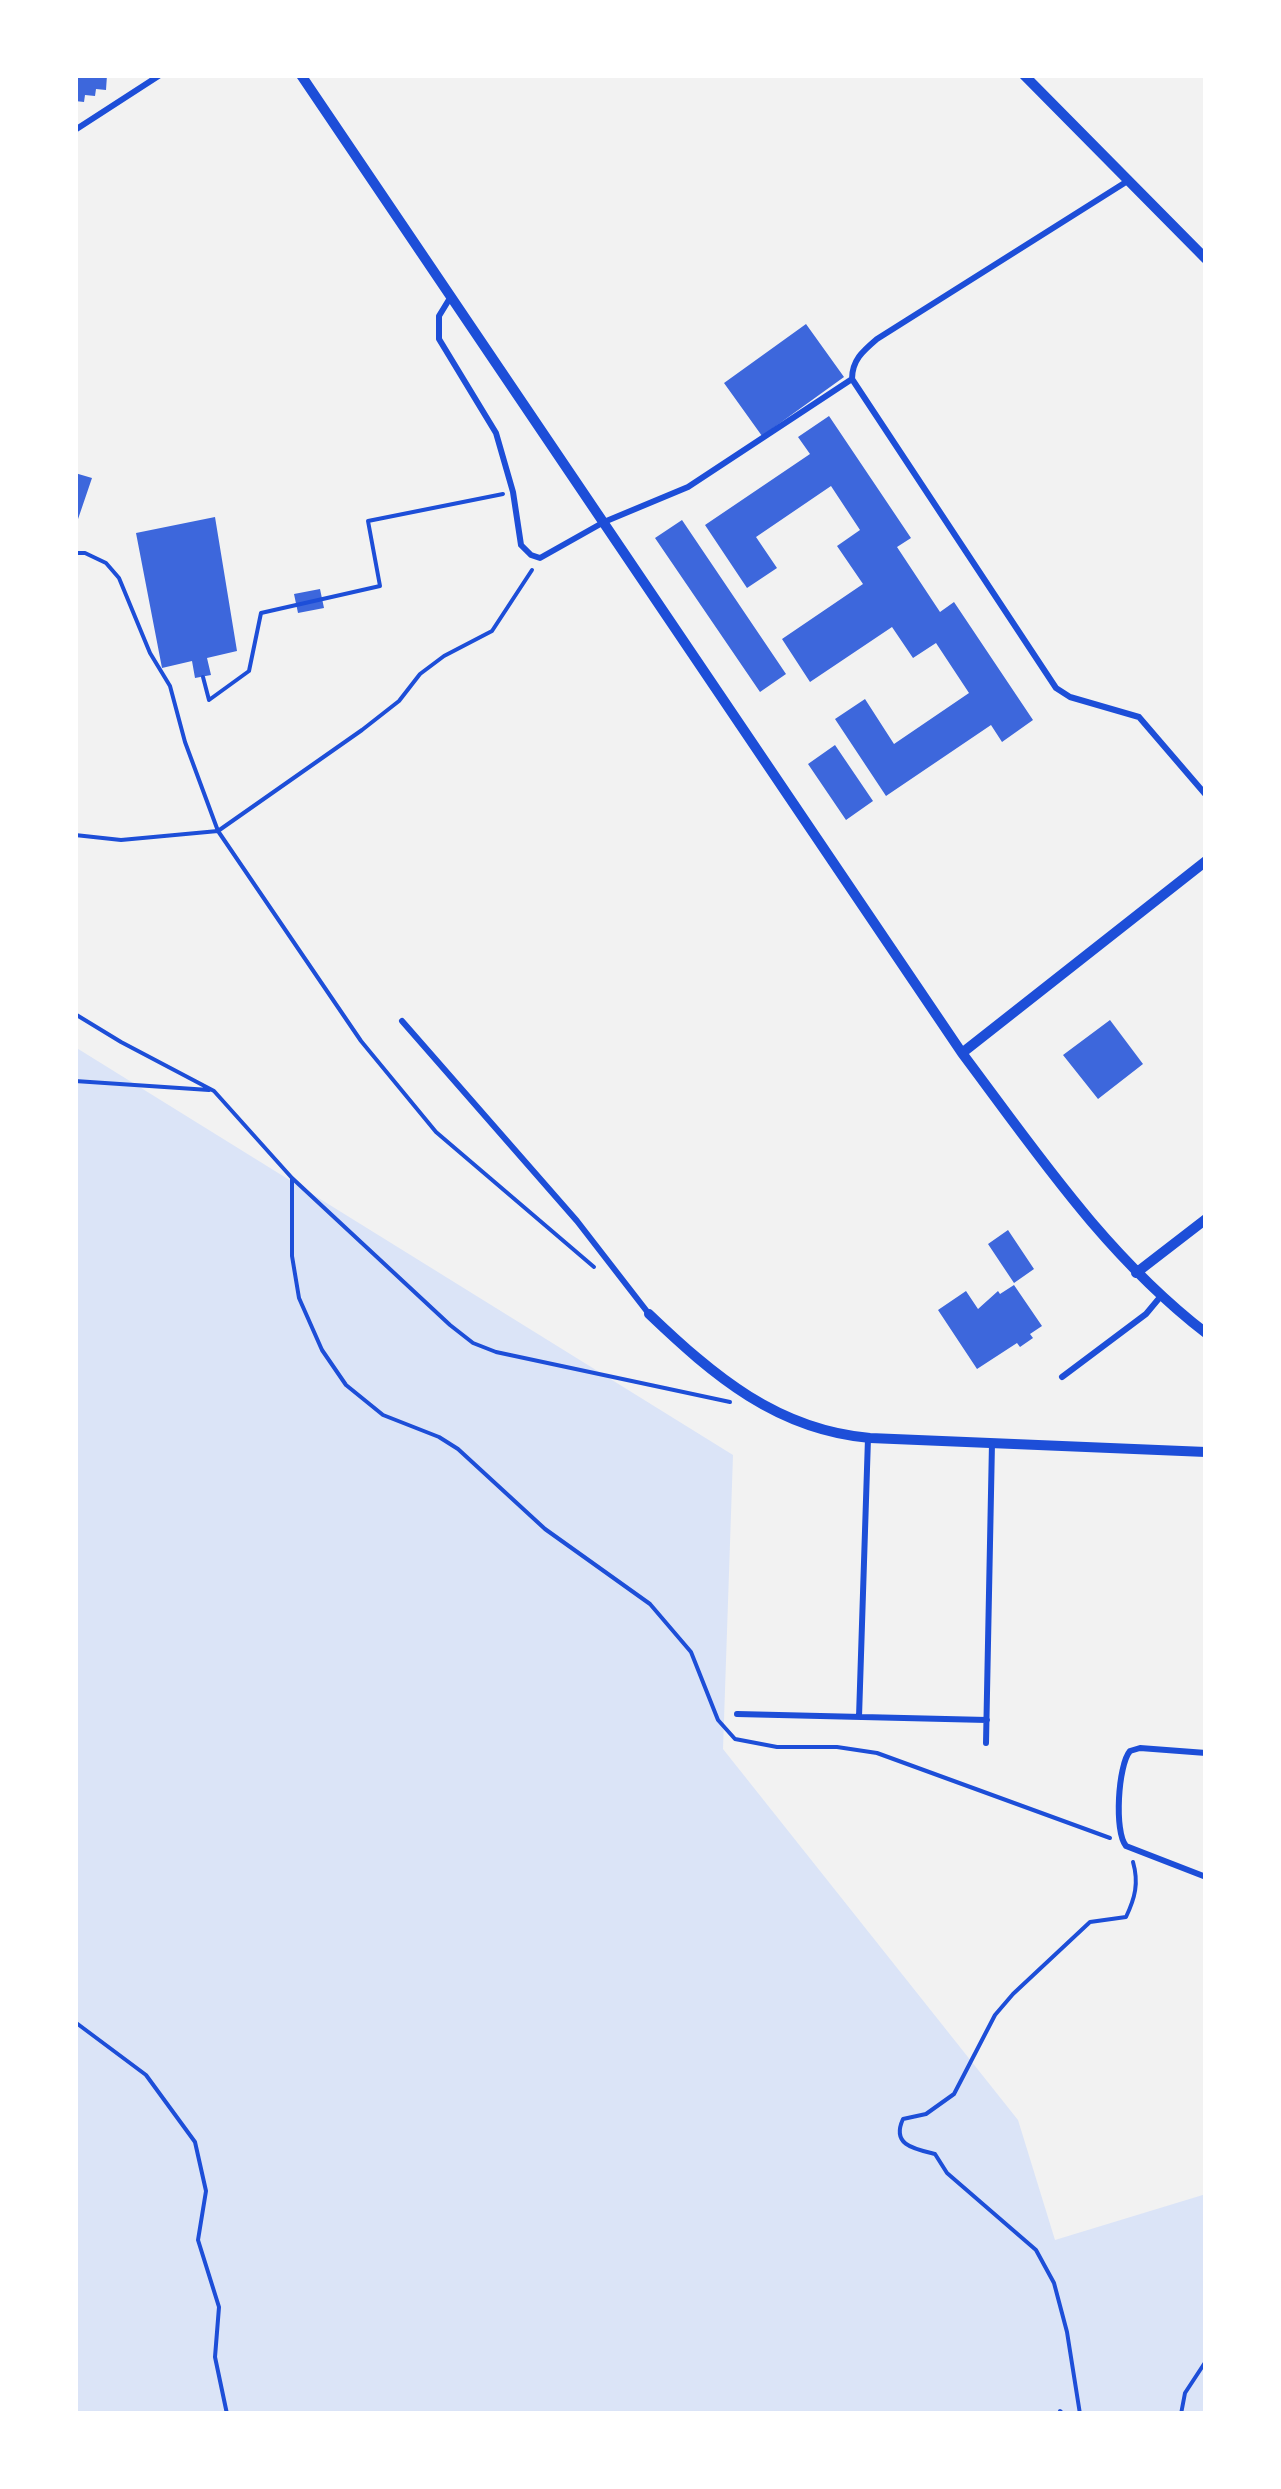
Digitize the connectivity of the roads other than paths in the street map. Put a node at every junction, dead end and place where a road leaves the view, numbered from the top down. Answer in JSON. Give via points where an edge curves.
{"nodes":[{"id":1,"x":160,"y":75,"type":"edge"},
{"id":2,"x":301,"y":75,"type":"edge"},
{"id":3,"x":1024,"y":75,"type":"edge"},
{"id":4,"x":75,"y":130,"type":"edge"},
{"id":5,"x":1126,"y":182,"type":"junction"},
{"id":6,"x":1206,"y":259,"type":"edge"},
{"id":7,"x":451,"y":296,"type":"junction"},
{"id":8,"x":852,"y":378,"type":"junction"},
{"id":9,"x":604,"y":522,"type":"junction"},
{"id":10,"x":1206,"y":795,"type":"edge"},
{"id":11,"x":1206,"y":861,"type":"edge"},
{"id":12,"x":402,"y":1021,"type":"dead end"},
{"id":13,"x":962,"y":1053,"type":"junction"},
{"id":14,"x":1206,"y":1219,"type":"edge"},
{"id":15,"x":1136,"y":1273,"type":"junction"},
{"id":16,"x":1161,"y":1296,"type":"junction"},
{"id":17,"x":649,"y":1314,"type":"joint"},
{"id":18,"x":1206,"y":1333,"type":"edge"},
{"id":19,"x":1062,"y":1377,"type":"dead end"},
{"id":20,"x":868,"y":1438,"type":"junction"},
{"id":21,"x":992,"y":1443,"type":"junction"},
{"id":22,"x":1206,"y":1452,"type":"edge"},
{"id":23,"x":736,"y":1714,"type":"dead end"},
{"id":24,"x":859,"y":1717,"type":"junction"},
{"id":25,"x":987,"y":1720,"type":"junction"},
{"id":26,"x":986,"y":1743,"type":"dead end"},
{"id":27,"x":1206,"y":1753,"type":"edge"},
{"id":28,"x":1206,"y":1877,"type":"edge"}],
"edges":[{"from":1,"to":4,"type":"lane"},
{"from":2,"to":7,"type":"street"},
{"from":3,"to":5,"type":"street"},
{"from":5,"to":6,"type":"street"},
{"from":5,"to":8,"type":"lane","via":[[876,339],[860,354]]},
{"from":7,"to":9,"type":"street"},
{"from":7,"to":9,"type":"lane","via":[[438,316],[439,340],[496,433],[521,545],[540,558]]},
{"from":8,"to":9,"type":"lane","via":[[688,487]]},
{"from":8,"to":10,"type":"lane","via":[[1056,688],[1138,717]]},
{"from":9,"to":13,"type":"street"},
{"from":11,"to":13,"type":"street"},
{"from":12,"to":17,"type":"lane"},
{"from":13,"to":15,"type":"street"},
{"from":14,"to":15,"type":"street"},
{"from":15,"to":16,"type":"street"},
{"from":16,"to":18,"type":"street"},
{"from":16,"to":19,"type":"lane"},
{"from":17,"to":20,"type":"street","via":[[769,1409],[817,1430]]},
{"from":20,"to":21,"type":"street"},
{"from":20,"to":24,"type":"lane"},
{"from":21,"to":22,"type":"street"},
{"from":21,"to":25,"type":"lane"},
{"from":23,"to":24,"type":"lane"},
{"from":24,"to":25,"type":"lane"},
{"from":25,"to":26,"type":"lane"},
{"from":27,"to":28,"type":"lane","via":[[1140,1748],[1126,1755],[1119,1834],[1130,1848]]}]}
